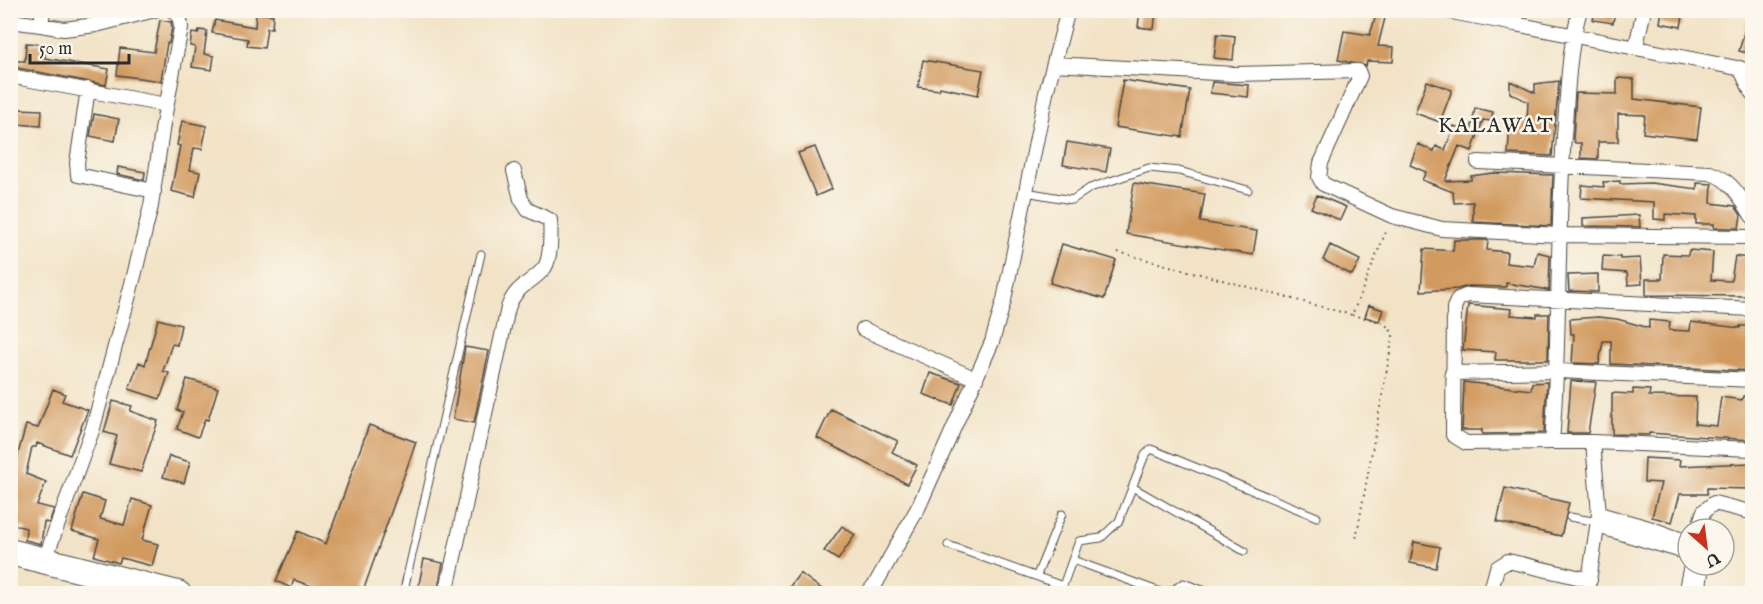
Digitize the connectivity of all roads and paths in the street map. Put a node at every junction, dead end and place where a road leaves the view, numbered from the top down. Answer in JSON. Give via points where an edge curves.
{"nodes":[{"id":1,"x":43,"y":10,"type":"edge"},
{"id":2,"x":155,"y":10,"type":"edge"},
{"id":3,"x":1068,"y":10,"type":"edge"},
{"id":4,"x":1441,"y":10,"type":"edge"},
{"id":5,"x":1580,"y":10,"type":"edge"},
{"id":6,"x":1644,"y":10,"type":"edge"},
{"id":7,"x":175,"y":11,"type":"edge"},
{"id":8,"x":1516,"y":17,"type":"edge"},
{"id":9,"x":10,"y":21,"type":"edge"},
{"id":10,"x":41,"y":25,"type":"junction"},
{"id":11,"x":1573,"y":34,"type":"junction"},
{"id":12,"x":1636,"y":46,"type":"junction"},
{"id":13,"x":1054,"y":64,"type":"junction"},
{"id":14,"x":1746,"y":70,"type":"edge"},
{"id":15,"x":15,"y":77,"type":"dead end"},
{"id":16,"x":88,"y":89,"type":"junction"},
{"id":17,"x":1752,"y":93,"type":"edge"},
{"id":18,"x":166,"y":105,"type":"junction"},
{"id":19,"x":1478,"y":162,"type":"dead end"},
{"id":20,"x":1562,"y":166,"type":"junction"},
{"id":21,"x":514,"y":171,"type":"dead end"},
{"id":22,"x":1248,"y":190,"type":"dead end"},
{"id":23,"x":154,"y":191,"type":"junction"},
{"id":24,"x":1026,"y":192,"type":"junction"},
{"id":25,"x":1392,"y":216,"type":"junction"},
{"id":26,"x":1752,"y":216,"type":"edge"},
{"id":27,"x":1559,"y":235,"type":"junction"},
{"id":28,"x":1752,"y":237,"type":"edge"},
{"id":29,"x":1118,"y":252,"type":"dead end"},
{"id":30,"x":481,"y":254,"type":"dead end"},
{"id":31,"x":1558,"y":301,"type":"junction"},
{"id":32,"x":1752,"y":309,"type":"edge"},
{"id":33,"x":1352,"y":315,"type":"junction"},
{"id":34,"x":863,"y":329,"type":"dead end"},
{"id":35,"x":1558,"y":371,"type":"junction"},
{"id":36,"x":1452,"y":373,"type":"junction"},
{"id":37,"x":976,"y":379,"type":"junction"},
{"id":38,"x":1752,"y":380,"type":"edge"},
{"id":39,"x":1552,"y":442,"type":"junction"},
{"id":40,"x":1593,"y":442,"type":"junction"},
{"id":41,"x":1752,"y":449,"type":"edge"},
{"id":42,"x":1134,"y":488,"type":"junction"},
{"id":43,"x":1746,"y":511,"type":"dead end"},
{"id":44,"x":1062,"y":514,"type":"dead end"},
{"id":45,"x":1317,"y":517,"type":"dead end"},
{"id":46,"x":1570,"y":517,"type":"dead end"},
{"id":47,"x":1702,"y":517,"type":"edge"},
{"id":48,"x":1598,"y":521,"type":"junction"},
{"id":49,"x":1649,"y":528,"type":"junction"},
{"id":50,"x":1676,"y":538,"type":"edge"},
{"id":51,"x":1356,"y":539,"type":"dead end"},
{"id":52,"x":1642,"y":542,"type":"junction"},
{"id":53,"x":948,"y":545,"type":"dead end"},
{"id":54,"x":1676,"y":549,"type":"edge"},
{"id":55,"x":1244,"y":551,"type":"dead end"},
{"id":56,"x":10,"y":552,"type":"edge"},
{"id":57,"x":45,"y":558,"type":"junction"},
{"id":58,"x":1073,"y":560,"type":"junction"},
{"id":59,"x":1037,"y":575,"type":"junction"},
{"id":60,"x":1689,"y":577,"type":"edge"},
{"id":61,"x":1700,"y":577,"type":"edge"},
{"id":62,"x":97,"y":584,"type":"edge"},
{"id":63,"x":1063,"y":586,"type":"junction"},
{"id":64,"x":1588,"y":587,"type":"edge"},
{"id":65,"x":126,"y":588,"type":"edge"},
{"id":66,"x":1210,"y":593,"type":"edge"},
{"id":67,"x":178,"y":594,"type":"edge"},
{"id":68,"x":403,"y":594,"type":"edge"},
{"id":69,"x":446,"y":594,"type":"edge"},
{"id":70,"x":867,"y":594,"type":"edge"},
{"id":71,"x":1060,"y":594,"type":"edge"},
{"id":72,"x":1167,"y":594,"type":"edge"},
{"id":73,"x":1490,"y":594,"type":"edge"},
{"id":74,"x":1685,"y":594,"type":"edge"},
{"id":75,"x":1698,"y":594,"type":"edge"}],
"edges":[{"from":1,"to":10,"type":"street"},
{"from":2,"to":10,"type":"street","via":[[96,25],[64,29]]},
{"from":3,"to":13,"type":"street"},
{"from":4,"to":8,"type":"street"},
{"from":5,"to":11,"type":"street"},
{"from":6,"to":12,"type":"street"},
{"from":7,"to":18,"type":"street","via":[[181,28]]},
{"from":8,"to":11,"type":"street"},
{"from":9,"to":10,"type":"street"},
{"from":11,"to":12,"type":"street"},
{"from":11,"to":20,"type":"street"},
{"from":12,"to":14,"type":"street"},
{"from":13,"to":24,"type":"street"},
{"from":13,"to":25,"type":"street","via":[[1234,74],[1358,70],[1360,76],[1321,163],[1319,177],[1323,184]]},
{"from":14,"to":17,"type":"street"},
{"from":15,"to":16,"type":"street"},
{"from":16,"to":18,"type":"street"},
{"from":16,"to":23,"type":"street","via":[[78,175]]},
{"from":18,"to":23,"type":"street"},
{"from":19,"to":20,"type":"street"},
{"from":20,"to":26,"type":"street","via":[[1710,173],[1732,185]]},
{"from":20,"to":27,"type":"street"},
{"from":21,"to":69,"type":"street","via":[[528,210],[550,220],[547,263],[512,296],[508,308]]},
{"from":22,"to":24,"type":"lane","via":[[1179,171],[1149,168],[1090,188],[1072,201]]},
{"from":23,"to":57,"type":"street","via":[[93,428]]},
{"from":24,"to":37,"type":"street","via":[[1004,300]]},
{"from":25,"to":27,"type":"street","via":[[1442,230]]},
{"from":25,"to":33,"type":"path"},
{"from":27,"to":28,"type":"street"},
{"from":27,"to":31,"type":"street"},
{"from":29,"to":33,"type":"path"},
{"from":30,"to":68,"type":"lane"},
{"from":31,"to":32,"type":"street"},
{"from":31,"to":35,"type":"street"},
{"from":31,"to":36,"type":"street","via":[[1468,295],[1458,299],[1454,308]]},
{"from":33,"to":51,"type":"path","via":[[1386,324],[1393,336]]},
{"from":34,"to":37,"type":"street"},
{"from":35,"to":36,"type":"street"},
{"from":35,"to":38,"type":"street"},
{"from":35,"to":39,"type":"street"},
{"from":36,"to":39,"type":"street","via":[[1451,429],[1458,440]]},
{"from":37,"to":70,"type":"street","via":[[919,506]]},
{"from":39,"to":40,"type":"street"},
{"from":40,"to":41,"type":"street"},
{"from":40,"to":48,"type":"street"},
{"from":42,"to":45,"type":"lane","via":[[1145,455],[1154,449]]},
{"from":42,"to":55,"type":"lane"},
{"from":42,"to":58,"type":"lane","via":[[1112,531],[1101,538],[1079,541]]},
{"from":43,"to":47,"type":"street","via":[[1714,503]]},
{"from":44,"to":59,"type":"lane"},
{"from":46,"to":48,"type":"lane"},
{"from":48,"to":49,"type":"street"},
{"from":48,"to":52,"type":"street"},
{"from":48,"to":64,"type":"street"},
{"from":49,"to":50,"type":"street"},
{"from":49,"to":52,"type":"street"},
{"from":52,"to":54,"type":"street"},
{"from":53,"to":59,"type":"lane"},
{"from":56,"to":57,"type":"highway"},
{"from":57,"to":62,"type":"highway"},
{"from":58,"to":63,"type":"lane"},
{"from":58,"to":72,"type":"lane"},
{"from":59,"to":63,"type":"lane"},
{"from":60,"to":74,"type":"street"},
{"from":61,"to":75,"type":"street"},
{"from":62,"to":65,"type":"highway"},
{"from":63,"to":71,"type":"lane"},
{"from":64,"to":73,"type":"street","via":[[1508,561],[1497,568]]},
{"from":65,"to":67,"type":"highway"},
{"from":66,"to":72,"type":"lane","via":[[1183,583]]}]}
